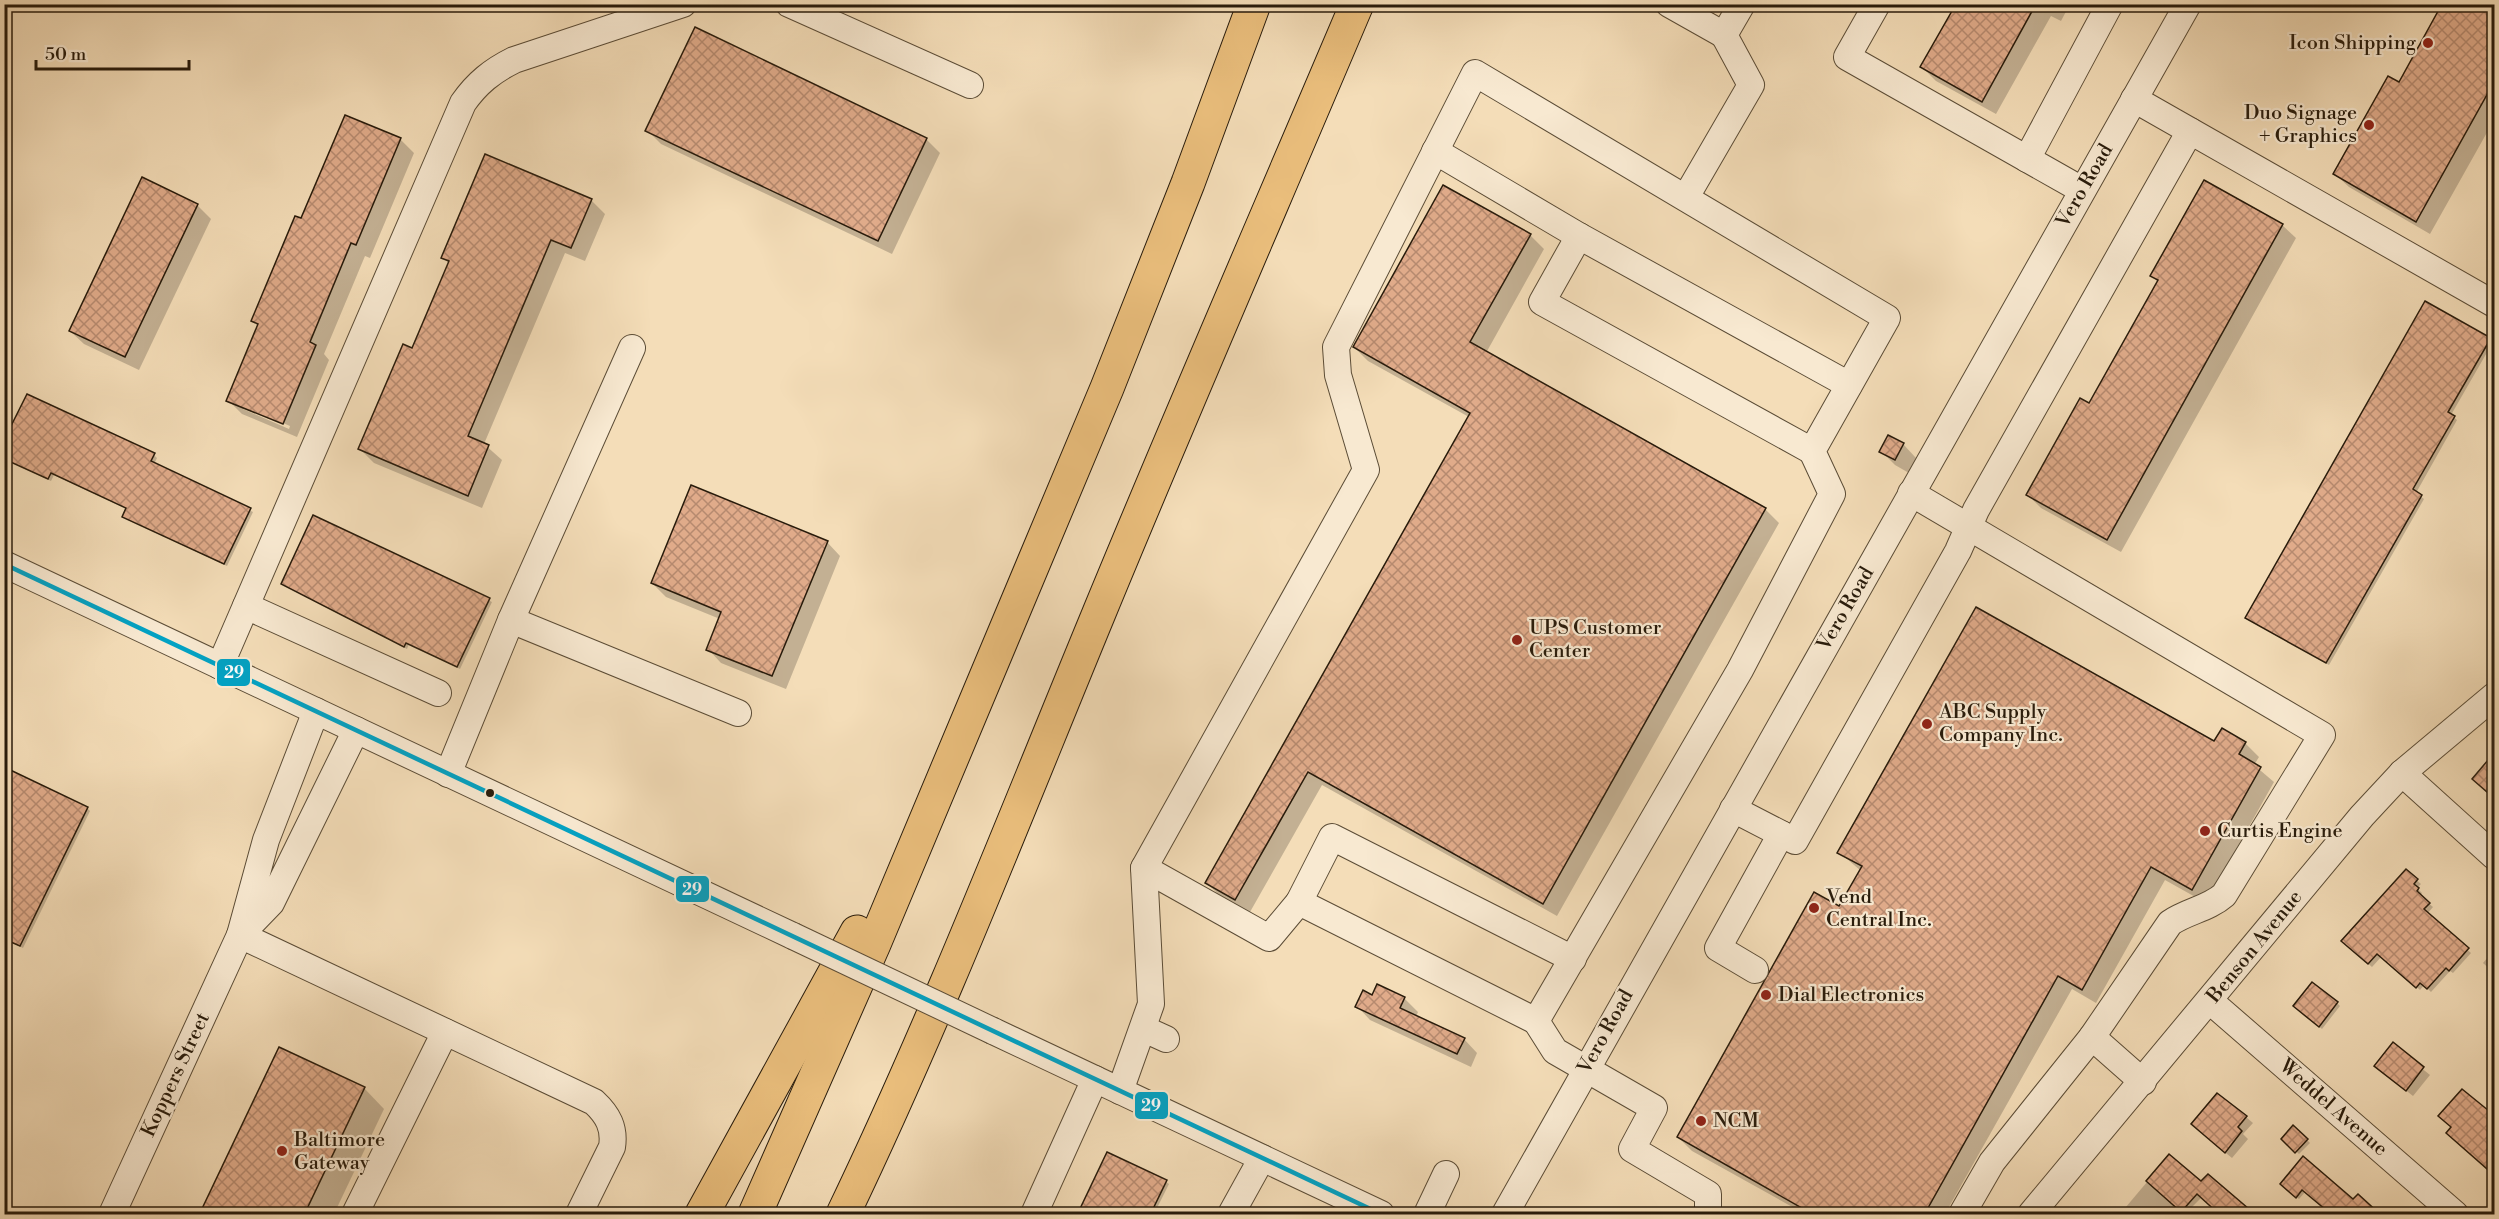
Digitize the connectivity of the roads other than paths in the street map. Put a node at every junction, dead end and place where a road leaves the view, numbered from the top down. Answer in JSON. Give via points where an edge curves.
{"nodes":[{"id":1,"x":683,"y":4,"type":"edge"},
{"id":2,"x":789,"y":4,"type":"edge"},
{"id":3,"x":1254,"y":4,"type":"edge"},
{"id":4,"x":1669,"y":4,"type":"edge"},
{"id":5,"x":1742,"y":4,"type":"edge"},
{"id":6,"x":1877,"y":4,"type":"edge"},
{"id":7,"x":2110,"y":4,"type":"edge"},
{"id":8,"x":2188,"y":4,"type":"edge"},
{"id":9,"x":1349,"y":6,"type":"edge"},
{"id":10,"x":1724,"y":35,"type":"junction"},
{"id":11,"x":970,"y":85,"type":"dead end"},
{"id":12,"x":2134,"y":99,"type":"junction"},
{"id":13,"x":2190,"y":131,"type":"junction"},
{"id":14,"x":1436,"y":151,"type":"junction"},
{"id":15,"x":2027,"y":159,"type":"junction"},
{"id":16,"x":2082,"y":190,"type":"junction"},
{"id":17,"x":1686,"y":197,"type":"junction"},
{"id":18,"x":1579,"y":236,"type":"junction"},
{"id":19,"x":2494,"y":304,"type":"edge"},
{"id":20,"x":632,"y":348,"type":"dead end"},
{"id":21,"x":1849,"y":385,"type":"junction"},
{"id":22,"x":1812,"y":451,"type":"junction"},
{"id":23,"x":1911,"y":493,"type":"junction"},
{"id":24,"x":1969,"y":526,"type":"junction"},
{"id":25,"x":4,"y":564,"type":"edge"},
{"id":26,"x":246,"y":606,"type":"junction"},
{"id":27,"x":511,"y":620,"type":"junction"},
{"id":28,"x":220,"y":666,"type":"junction"},
{"id":29,"x":438,"y":693,"type":"dead end"},
{"id":30,"x":2494,"y":696,"type":"edge"},
{"id":31,"x":316,"y":711,"type":"junction"},
{"id":32,"x":738,"y":713,"type":"dead end"},
{"id":33,"x":356,"y":730,"type":"junction"},
{"id":34,"x":950,"y":762,"type":"junction"},
{"id":35,"x":2402,"y":773,"type":"junction"},
{"id":36,"x":448,"y":774,"type":"junction"},
{"id":37,"x":1733,"y":808,"type":"junction"},
{"id":38,"x":1781,"y":834,"type":"junction"},
{"id":39,"x":2494,"y":856,"type":"edge"},
{"id":40,"x":1144,"y":868,"type":"junction"},
{"id":41,"x":1299,"y":902,"type":"junction"},
{"id":42,"x":240,"y":935,"type":"junction"},
{"id":43,"x":963,"y":943,"type":"junction"},
{"id":44,"x":1573,"y":959,"type":"junction"},
{"id":45,"x":1755,"y":970,"type":"dead end"},
{"id":46,"x":2210,"y":1001,"type":"junction"},
{"id":47,"x":1536,"y":1021,"type":"junction"},
{"id":48,"x":445,"y":1032,"type":"junction"},
{"id":49,"x":2092,"y":1037,"type":"junction"},
{"id":50,"x":1586,"y":1069,"type":"junction"},
{"id":51,"x":1095,"y":1079,"type":"junction"},
{"id":52,"x":2143,"y":1082,"type":"junction"},
{"id":53,"x":1120,"y":1090,"type":"junction"},
{"id":54,"x":1262,"y":1158,"type":"junction"},
{"id":55,"x":1446,"y":1174,"type":"dead end"},
{"id":56,"x":112,"y":1215,"type":"edge"},
{"id":57,"x":355,"y":1215,"type":"edge"},
{"id":58,"x":579,"y":1215,"type":"edge"},
{"id":59,"x":702,"y":1215,"type":"edge"},
{"id":60,"x":755,"y":1215,"type":"edge"},
{"id":61,"x":843,"y":1215,"type":"edge"},
{"id":62,"x":856,"y":1215,"type":"edge"},
{"id":63,"x":1034,"y":1215,"type":"edge"},
{"id":64,"x":1231,"y":1215,"type":"edge"},
{"id":65,"x":1381,"y":1215,"type":"edge"},
{"id":66,"x":1427,"y":1215,"type":"edge"},
{"id":67,"x":1505,"y":1215,"type":"edge"},
{"id":68,"x":1708,"y":1215,"type":"edge"},
{"id":69,"x":1962,"y":1215,"type":"edge"},
{"id":70,"x":2031,"y":1215,"type":"edge"},
{"id":71,"x":2455,"y":1215,"type":"edge"}],
"edges":[{"from":1,"to":26,"type":"street","via":[[514,60],[495,69],[470,94]]},
{"from":2,"to":11,"type":"street"},
{"from":3,"to":34,"type":"highway","via":[[1107,388]]},
{"from":4,"to":10,"type":"street"},
{"from":5,"to":10,"type":"street"},
{"from":6,"to":15,"type":"street","via":[[1847,57]]},
{"from":7,"to":15,"type":"street"},
{"from":8,"to":12,"type":"street","name":"Vero Road"},
{"from":9,"to":43,"type":"highway"},
{"from":10,"to":17,"type":"street","via":[[1751,85]]},
{"from":12,"to":13,"type":"street"},
{"from":12,"to":16,"type":"street","name":"Vero Road"},
{"from":13,"to":19,"type":"street"},
{"from":13,"to":24,"type":"street"},
{"from":14,"to":17,"type":"street","via":[[1475,73]]},
{"from":14,"to":18,"type":"street"},
{"from":14,"to":40,"type":"street","via":[[1336,347],[1338,375],[1366,470]]},
{"from":15,"to":16,"type":"street"},
{"from":16,"to":23,"type":"street","name":"Vero Road"},
{"from":17,"to":21,"type":"street","via":[[1887,318]]},
{"from":18,"to":21,"type":"street"},
{"from":18,"to":22,"type":"street","via":[[1542,302]]},
{"from":20,"to":27,"type":"street"},
{"from":21,"to":22,"type":"street"},
{"from":22,"to":44,"type":"street","via":[[1832,494],[1740,670]]},
{"from":23,"to":24,"type":"street"},
{"from":23,"to":37,"type":"street","name":"Vero Road"},
{"from":24,"to":38,"type":"street","via":[[1795,841]]},
{"from":24,"to":49,"type":"street","via":[[2322,735],[2224,896],[2170,923]]},
{"from":25,"to":28,"type":"street"},
{"from":26,"to":28,"type":"street"},
{"from":26,"to":29,"type":"street"},
{"from":27,"to":32,"type":"street"},
{"from":27,"to":36,"type":"street"},
{"from":28,"to":31,"type":"street"},
{"from":30,"to":35,"type":"street","name":"Benson Avenue"},
{"from":31,"to":33,"type":"street"},
{"from":31,"to":42,"type":"street","name":"Koppers Street","via":[[266,840]]},
{"from":33,"to":36,"type":"street"},
{"from":33,"to":42,"type":"street","name":"Koppers Street","via":[[271,903]]},
{"from":34,"to":59,"type":"highway"},
{"from":34,"to":60,"type":"highway"},
{"from":35,"to":39,"type":"street"},
{"from":35,"to":46,"type":"street","name":"Benson Avenue"},
{"from":36,"to":51,"type":"street","bridge":true},
{"from":37,"to":38,"type":"street"},
{"from":37,"to":50,"type":"street","name":"Vero Road"},
{"from":38,"to":45,"type":"street","via":[[1718,948]]},
{"from":40,"to":41,"type":"street","via":[[1269,938]]},
{"from":40,"to":53,"type":"street","via":[[1155,1034]]},
{"from":41,"to":44,"type":"street","via":[[1332,837]]},
{"from":41,"to":47,"type":"street"},
{"from":42,"to":48,"type":"street"},
{"from":42,"to":56,"type":"street","name":"Koppers Street"},
{"from":43,"to":61,"type":"highway"},
{"from":43,"to":62,"type":"highway"},
{"from":44,"to":47,"type":"street"},
{"from":46,"to":52,"type":"street","name":"Benson Avenue"},
{"from":46,"to":71,"type":"street","name":"Weddel Avenue"},
{"from":47,"to":50,"type":"street","via":[[1555,1051]]},
{"from":48,"to":57,"type":"street"},
{"from":48,"to":58,"type":"street","via":[[594,1102],[608,1118],[612,1147]]},
{"from":49,"to":52,"type":"street"},
{"from":49,"to":69,"type":"street","via":[[1992,1162]]},
{"from":50,"to":67,"type":"street","name":"Vero Road"},
{"from":50,"to":68,"type":"street","via":[[1654,1108],[1632,1149],[1708,1194]]},
{"from":51,"to":53,"type":"street"},
{"from":51,"to":63,"type":"street"},
{"from":52,"to":70,"type":"street","name":"Benson Avenue"},
{"from":53,"to":54,"type":"street"},
{"from":54,"to":64,"type":"street"},
{"from":54,"to":65,"type":"street"},
{"from":55,"to":66,"type":"street"}]}
